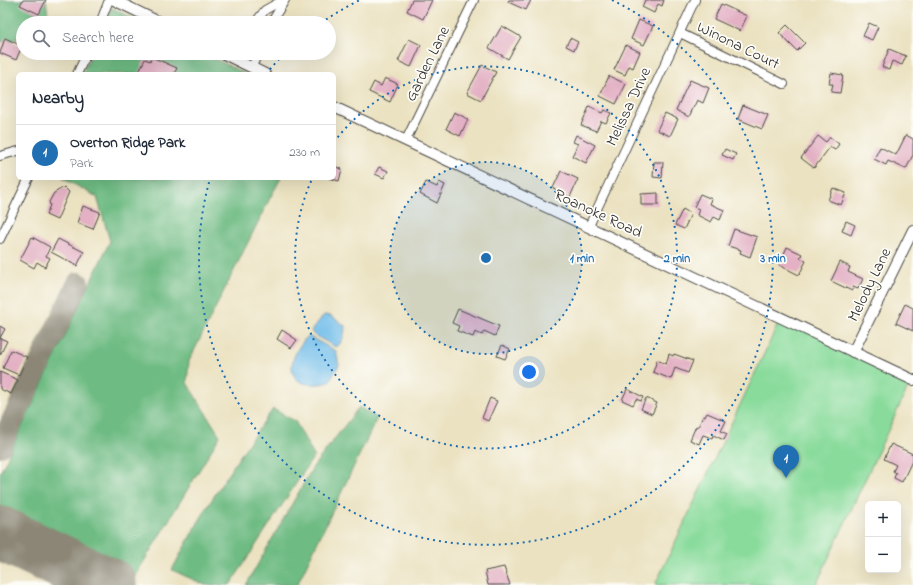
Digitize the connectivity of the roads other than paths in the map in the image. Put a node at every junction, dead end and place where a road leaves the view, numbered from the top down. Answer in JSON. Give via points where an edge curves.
{"nodes":[{"id":1,"x":109,"y":0,"type":"edge"},
{"id":2,"x":114,"y":0,"type":"edge"},
{"id":3,"x":284,"y":0,"type":"edge"},
{"id":4,"x":474,"y":0,"type":"edge"},
{"id":5,"x":695,"y":0,"type":"edge"},
{"id":6,"x":103,"y":16,"type":"edge"},
{"id":7,"x":147,"y":16,"type":"edge"},
{"id":8,"x":260,"y":16,"type":"edge"},
{"id":9,"x":275,"y":16,"type":"edge"},
{"id":10,"x":680,"y":33,"type":"junction"},
{"id":11,"x":84,"y":60,"type":"edge"},
{"id":12,"x":242,"y":60,"type":"edge"},
{"id":13,"x":255,"y":60,"type":"edge"},
{"id":14,"x":252,"y":68,"type":"junction"},
{"id":15,"x":78,"y":72,"type":"edge"},
{"id":16,"x":261,"y":72,"type":"edge"},
{"id":17,"x":784,"y":84,"type":"dead end"},
{"id":18,"x":336,"y":108,"type":"edge"},
{"id":19,"x":406,"y":140,"type":"junction"},
{"id":20,"x":16,"y":152,"type":"edge"},
{"id":21,"x":0,"y":156,"type":"edge"},
{"id":22,"x":28,"y":180,"type":"edge"},
{"id":23,"x":588,"y":226,"type":"junction"},
{"id":24,"x":913,"y":230,"type":"edge"},
{"id":25,"x":0,"y":239,"type":"edge"},
{"id":26,"x":853,"y":352,"type":"junction"},
{"id":27,"x":913,"y":380,"type":"edge"}],
"edges":[{"from":1,"to":6,"type":"street"},
{"from":2,"to":7,"type":"street"},
{"from":3,"to":8,"type":"street","via":[[265,10]]},
{"from":3,"to":9,"type":"street"},
{"from":4,"to":19,"type":"street","name":"Garden Lane"},
{"from":5,"to":10,"type":"street","name":"Melissa Drive"},
{"from":10,"to":17,"type":"street","name":"Winona Court"},
{"from":10,"to":23,"type":"street","name":"Melissa Drive"},
{"from":11,"to":15,"type":"street"},
{"from":12,"to":14,"type":"street"},
{"from":13,"to":14,"type":"street"},
{"from":14,"to":16,"type":"street"},
{"from":18,"to":19,"type":"street","name":"Roanoke Road"},
{"from":19,"to":23,"type":"street","name":"Roanoke Road"},
{"from":20,"to":21,"type":"street"},
{"from":22,"to":25,"type":"street"},
{"from":23,"to":26,"type":"street","name":"Roanoke Road"},
{"from":24,"to":26,"type":"street","name":"Melody Lane"},
{"from":26,"to":27,"type":"street","name":"Roanoke Road"}]}
